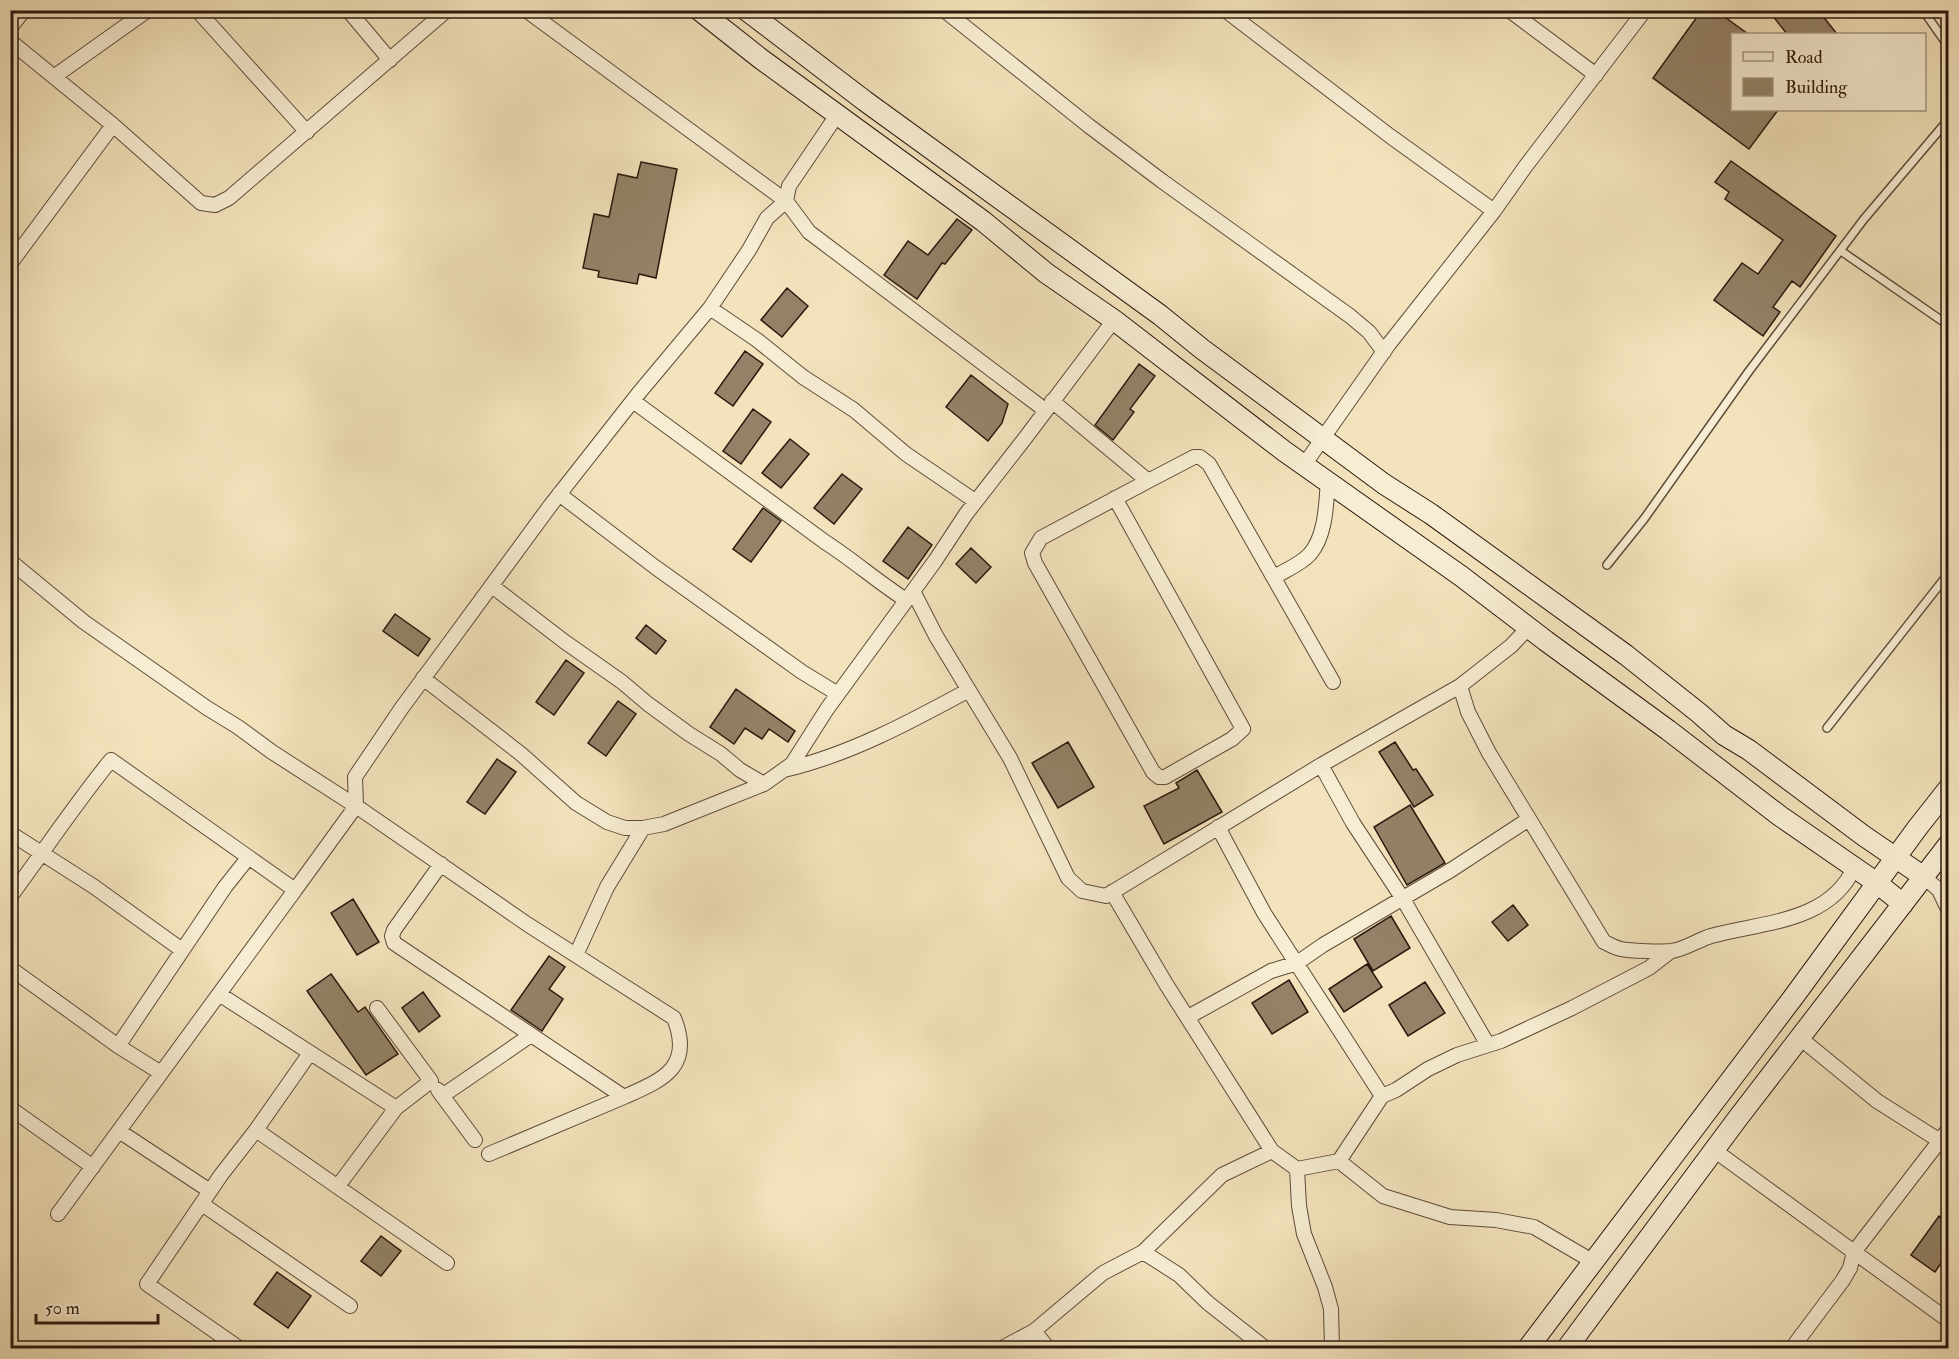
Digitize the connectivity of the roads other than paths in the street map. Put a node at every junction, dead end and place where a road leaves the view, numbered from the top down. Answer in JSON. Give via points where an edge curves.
{"nodes":[{"id":1,"x":24,"y":10,"type":"edge"},
{"id":2,"x":147,"y":10,"type":"edge"},
{"id":3,"x":197,"y":10,"type":"edge"},
{"id":4,"x":348,"y":10,"type":"edge"},
{"id":5,"x":447,"y":10,"type":"edge"},
{"id":6,"x":526,"y":10,"type":"edge"},
{"id":7,"x":699,"y":10,"type":"edge"},
{"id":8,"x":746,"y":10,"type":"edge"},
{"id":9,"x":944,"y":10,"type":"edge"},
{"id":10,"x":1225,"y":10,"type":"edge"},
{"id":11,"x":1509,"y":10,"type":"edge"},
{"id":12,"x":1645,"y":10,"type":"edge"},
{"id":13,"x":1923,"y":10,"type":"edge"},
{"id":14,"x":10,"y":28,"type":"edge"},
{"id":15,"x":10,"y":41,"type":"edge"},
{"id":16,"x":1948,"y":46,"type":"edge"},
{"id":17,"x":390,"y":60,"type":"junction"},
{"id":18,"x":1596,"y":75,"type":"junction"},
{"id":19,"x":55,"y":76,"type":"junction"},
{"id":20,"x":837,"y":115,"type":"junction"},
{"id":21,"x":1948,"y":120,"type":"edge"},
{"id":22,"x":113,"y":125,"type":"junction"},
{"id":23,"x":307,"y":132,"type":"junction"},
{"id":24,"x":786,"y":201,"type":"junction"},
{"id":25,"x":1494,"y":211,"type":"junction"},
{"id":26,"x":1841,"y":251,"type":"junction"},
{"id":27,"x":10,"y":264,"type":"edge"},
{"id":28,"x":710,"y":308,"type":"junction"},
{"id":29,"x":1114,"y":320,"type":"junction"},
{"id":30,"x":1948,"y":325,"type":"edge"},
{"id":31,"x":1384,"y":352,"type":"junction"},
{"id":32,"x":633,"y":401,"type":"junction"},
{"id":33,"x":1049,"y":406,"type":"junction"},
{"id":34,"x":1323,"y":437,"type":"junction"},
{"id":35,"x":1304,"y":465,"type":"junction"},
{"id":36,"x":1148,"y":481,"type":"junction"},
{"id":37,"x":1328,"y":482,"type":"junction"},
{"id":38,"x":559,"y":494,"type":"junction"},
{"id":39,"x":1115,"y":498,"type":"junction"},
{"id":40,"x":975,"y":501,"type":"junction"},
{"id":41,"x":10,"y":561,"type":"edge"},
{"id":42,"x":1607,"y":565,"type":"dead end"},
{"id":43,"x":1948,"y":574,"type":"edge"},
{"id":44,"x":1274,"y":577,"type":"junction"},
{"id":45,"x":492,"y":586,"type":"junction"},
{"id":46,"x":909,"y":595,"type":"junction"},
{"id":47,"x":1528,"y":628,"type":"junction"},
{"id":48,"x":423,"y":678,"type":"junction"},
{"id":49,"x":1333,"y":682,"type":"dead end"},
{"id":50,"x":1460,"y":686,"type":"junction"},
{"id":51,"x":969,"y":690,"type":"junction"},
{"id":52,"x":838,"y":694,"type":"junction"},
{"id":53,"x":1827,"y":728,"type":"dead end"},
{"id":54,"x":1321,"y":765,"type":"junction"},
{"id":55,"x":782,"y":771,"type":"junction"},
{"id":56,"x":764,"y":784,"type":"junction"},
{"id":57,"x":1948,"y":789,"type":"edge"},
{"id":58,"x":356,"y":806,"type":"junction"},
{"id":59,"x":1529,"y":819,"type":"junction"},
{"id":60,"x":1218,"y":827,"type":"junction"},
{"id":61,"x":643,"y":828,"type":"junction"},
{"id":62,"x":10,"y":832,"type":"edge"},
{"id":63,"x":1948,"y":845,"type":"edge"},
{"id":64,"x":42,"y":854,"type":"junction"},
{"id":65,"x":1896,"y":856,"type":"junction"},
{"id":66,"x":248,"y":858,"type":"junction"},
{"id":67,"x":441,"y":864,"type":"junction"},
{"id":68,"x":1854,"y":868,"type":"junction"},
{"id":69,"x":1924,"y":877,"type":"junction"},
{"id":70,"x":1876,"y":883,"type":"junction"},
{"id":71,"x":294,"y":890,"type":"junction"},
{"id":72,"x":1112,"y":892,"type":"junction"},
{"id":73,"x":10,"y":897,"type":"edge"},
{"id":74,"x":1403,"y":899,"type":"junction"},
{"id":75,"x":1903,"y":904,"type":"junction"},
{"id":76,"x":1948,"y":909,"type":"edge"},
{"id":77,"x":182,"y":950,"type":"junction"},
{"id":78,"x":1671,"y":951,"type":"junction"},
{"id":79,"x":576,"y":956,"type":"junction"},
{"id":80,"x":1297,"y":963,"type":"junction"},
{"id":81,"x":10,"y":968,"type":"edge"},
{"id":82,"x":219,"y":993,"type":"junction"},
{"id":83,"x":377,"y":1008,"type":"dead end"},
{"id":84,"x":1188,"y":1017,"type":"junction"},
{"id":85,"x":531,"y":1035,"type":"junction"},
{"id":86,"x":1800,"y":1038,"type":"junction"},
{"id":87,"x":1488,"y":1044,"type":"junction"},
{"id":88,"x":118,"y":1046,"type":"junction"},
{"id":89,"x":310,"y":1053,"type":"junction"},
{"id":90,"x":161,"y":1072,"type":"junction"},
{"id":91,"x":431,"y":1081,"type":"junction"},
{"id":92,"x":442,"y":1096,"type":"junction"},
{"id":93,"x":1382,"y":1096,"type":"junction"},
{"id":94,"x":624,"y":1097,"type":"junction"},
{"id":95,"x":10,"y":1108,"type":"edge"},
{"id":96,"x":396,"y":1108,"type":"junction"},
{"id":97,"x":256,"y":1130,"type":"junction"},
{"id":98,"x":119,"y":1131,"type":"junction"},
{"id":99,"x":1946,"y":1139,"type":"edge"},
{"id":100,"x":475,"y":1140,"type":"dead end"},
{"id":101,"x":1714,"y":1150,"type":"junction"},
{"id":102,"x":1272,"y":1151,"type":"junction"},
{"id":103,"x":489,"y":1154,"type":"dead end"},
{"id":104,"x":1339,"y":1161,"type":"junction"},
{"id":105,"x":93,"y":1167,"type":"junction"},
{"id":106,"x":1297,"y":1169,"type":"junction"},
{"id":107,"x":338,"y":1186,"type":"junction"},
{"id":108,"x":210,"y":1191,"type":"junction"},
{"id":109,"x":202,"y":1204,"type":"junction"},
{"id":110,"x":58,"y":1214,"type":"dead end"},
{"id":111,"x":1143,"y":1252,"type":"junction"},
{"id":112,"x":1854,"y":1252,"type":"junction"},
{"id":113,"x":1592,"y":1261,"type":"junction"},
{"id":114,"x":447,"y":1263,"type":"dead end"},
{"id":115,"x":350,"y":1306,"type":"dead end"},
{"id":116,"x":1948,"y":1320,"type":"edge"},
{"id":117,"x":1034,"y":1331,"type":"junction"},
{"id":118,"x":239,"y":1348,"type":"edge"},
{"id":119,"x":1002,"y":1348,"type":"edge"},
{"id":120,"x":1048,"y":1348,"type":"edge"},
{"id":121,"x":1265,"y":1348,"type":"edge"},
{"id":122,"x":1332,"y":1348,"type":"edge"},
{"id":123,"x":1528,"y":1348,"type":"edge"},
{"id":124,"x":1567,"y":1348,"type":"edge"},
{"id":125,"x":1791,"y":1348,"type":"edge"}],
"edges":[{"from":1,"to":14,"type":"street"},
{"from":2,"to":19,"type":"street"},
{"from":3,"to":23,"type":"street"},
{"from":4,"to":17,"type":"street"},
{"from":5,"to":17,"type":"street"},
{"from":6,"to":24,"type":"street"},
{"from":7,"to":20,"type":"street"},
{"from":8,"to":34,"type":"street"},
{"from":9,"to":31,"type":"street","via":[[1089,126],[1350,316]]},
{"from":10,"to":25,"type":"street"},
{"from":11,"to":18,"type":"street"},
{"from":12,"to":18,"type":"street"},
{"from":13,"to":16,"type":"lane"},
{"from":15,"to":19,"type":"street"},
{"from":17,"to":23,"type":"street"},
{"from":18,"to":25,"type":"street"},
{"from":19,"to":22,"type":"street"},
{"from":20,"to":24,"type":"street","via":[[789,186]]},
{"from":20,"to":29,"type":"street"},
{"from":21,"to":26,"type":"lane"},
{"from":22,"to":23,"type":"street","via":[[201,203],[215,205],[229,198]]},
{"from":22,"to":27,"type":"street"},
{"from":24,"to":28,"type":"street","via":[[767,218]]},
{"from":24,"to":33,"type":"street","via":[[809,232]]},
{"from":25,"to":31,"type":"street"},
{"from":26,"to":30,"type":"lane"},
{"from":26,"to":42,"type":"lane"},
{"from":28,"to":32,"type":"street"},
{"from":28,"to":40,"type":"street"},
{"from":29,"to":33,"type":"street"},
{"from":29,"to":35,"type":"street"},
{"from":31,"to":34,"type":"street"},
{"from":32,"to":38,"type":"street"},
{"from":32,"to":46,"type":"street","via":[[884,586]]},
{"from":33,"to":36,"type":"street"},
{"from":33,"to":40,"type":"street"},
{"from":34,"to":35,"type":"street"},
{"from":34,"to":65,"type":"street","via":[[1626,656],[1724,735]]},
{"from":35,"to":37,"type":"street"},
{"from":36,"to":39,"type":"street"},
{"from":36,"to":44,"type":"street","via":[[1200,457],[1209,464]]},
{"from":37,"to":44,"type":"street","via":[[1321,534],[1310,554]]},
{"from":37,"to":47,"type":"street"},
{"from":38,"to":45,"type":"street"},
{"from":38,"to":52,"type":"street","via":[[801,672]]},
{"from":39,"to":39,"type":"street","via":[[1041,538],[1032,553],[1153,772],[1165,777],[1243,729]]},
{"from":40,"to":46,"type":"street"},
{"from":41,"to":58,"type":"street","via":[[84,622]]},
{"from":43,"to":53,"type":"lane"},
{"from":44,"to":49,"type":"street"},
{"from":45,"to":48,"type":"street"},
{"from":45,"to":56,"type":"street","via":[[688,734]]},
{"from":46,"to":51,"type":"street"},
{"from":46,"to":52,"type":"street"},
{"from":47,"to":50,"type":"street"},
{"from":47,"to":68,"type":"street"},
{"from":48,"to":58,"type":"street","via":[[355,777]]},
{"from":48,"to":61,"type":"street","via":[[576,803],[607,822]]},
{"from":50,"to":54,"type":"street"},
{"from":50,"to":59,"type":"street","via":[[1474,724]]},
{"from":51,"to":55,"type":"street","via":[[874,739]]},
{"from":51,"to":72,"type":"street","via":[[1010,758],[1068,878],[1082,891],[1106,896]]},
{"from":52,"to":55,"type":"street","via":[[792,764]]},
{"from":54,"to":60,"type":"street"},
{"from":54,"to":74,"type":"street"},
{"from":55,"to":56,"type":"street"},
{"from":56,"to":61,"type":"street","via":[[664,824]]},
{"from":57,"to":65,"type":"street"},
{"from":58,"to":67,"type":"street"},
{"from":58,"to":71,"type":"street"},
{"from":59,"to":74,"type":"street"},
{"from":59,"to":78,"type":"street","via":[[1604,942],[1621,949]]},
{"from":60,"to":72,"type":"street"},
{"from":60,"to":80,"type":"street","via":[[1264,913]]},
{"from":61,"to":79,"type":"street","via":[[607,887]]},
{"from":62,"to":64,"type":"street"},
{"from":63,"to":69,"type":"street"},
{"from":64,"to":66,"type":"street","via":[[111,760]]},
{"from":64,"to":73,"type":"street"},
{"from":64,"to":77,"type":"street"},
{"from":65,"to":69,"type":"street"},
{"from":65,"to":70,"type":"street"},
{"from":66,"to":71,"type":"street"},
{"from":66,"to":77,"type":"street"},
{"from":67,"to":79,"type":"street"},
{"from":67,"to":85,"type":"street","via":[[394,930],[393,943]]},
{"from":68,"to":70,"type":"street"},
{"from":68,"to":78,"type":"street","via":[[1848,883],[1838,893],[1808,911],[1710,936]]},
{"from":69,"to":75,"type":"street"},
{"from":69,"to":76,"type":"street","via":[[1939,890]]},
{"from":70,"to":75,"type":"street"},
{"from":70,"to":113,"type":"street"},
{"from":71,"to":82,"type":"street"},
{"from":72,"to":84,"type":"street"},
{"from":74,"to":80,"type":"street"},
{"from":74,"to":87,"type":"street"},
{"from":75,"to":86,"type":"street"},
{"from":77,"to":88,"type":"street"},
{"from":78,"to":87,"type":"street","via":[[1649,968],[1581,1003]]},
{"from":79,"to":94,"type":"street","via":[[674,1018],[679,1030],[679,1051],[672,1071]]},
{"from":80,"to":84,"type":"street","via":[[1271,971]]},
{"from":80,"to":93,"type":"street"},
{"from":81,"to":88,"type":"street"},
{"from":82,"to":89,"type":"street"},
{"from":82,"to":90,"type":"street"},
{"from":83,"to":91,"type":"street"},
{"from":84,"to":102,"type":"street"},
{"from":85,"to":92,"type":"street"},
{"from":85,"to":94,"type":"street"},
{"from":86,"to":99,"type":"street","via":[[1877,1101]]},
{"from":86,"to":101,"type":"street"},
{"from":87,"to":93,"type":"street","via":[[1428,1069]]},
{"from":88,"to":90,"type":"street"},
{"from":89,"to":96,"type":"street"},
{"from":89,"to":97,"type":"street"},
{"from":90,"to":98,"type":"street"},
{"from":91,"to":92,"type":"street"},
{"from":91,"to":96,"type":"street"},
{"from":92,"to":100,"type":"street"},
{"from":93,"to":104,"type":"street"},
{"from":94,"to":103,"type":"street"},
{"from":95,"to":105,"type":"street"},
{"from":96,"to":107,"type":"street"},
{"from":97,"to":107,"type":"street"},
{"from":97,"to":108,"type":"street"},
{"from":98,"to":105,"type":"street"},
{"from":98,"to":108,"type":"street"},
{"from":99,"to":112,"type":"street"},
{"from":101,"to":112,"type":"street"},
{"from":101,"to":124,"type":"street"},
{"from":102,"to":106,"type":"street"},
{"from":102,"to":111,"type":"street","via":[[1222,1175]]},
{"from":104,"to":106,"type":"street"},
{"from":104,"to":113,"type":"street","via":[[1383,1196],[1450,1217],[1534,1227]]},
{"from":105,"to":110,"type":"street"},
{"from":106,"to":122,"type":"street","via":[[1304,1234],[1331,1309]]},
{"from":107,"to":114,"type":"street"},
{"from":108,"to":109,"type":"street"},
{"from":109,"to":115,"type":"street"},
{"from":109,"to":118,"type":"street","via":[[147,1284]]},
{"from":111,"to":117,"type":"street","via":[[1103,1273]]},
{"from":111,"to":121,"type":"street","via":[[1179,1275]]},
{"from":112,"to":116,"type":"street"},
{"from":112,"to":125,"type":"street","via":[[1843,1280]]},
{"from":113,"to":123,"type":"street"},
{"from":117,"to":119,"type":"street"},
{"from":117,"to":120,"type":"street"}]}
